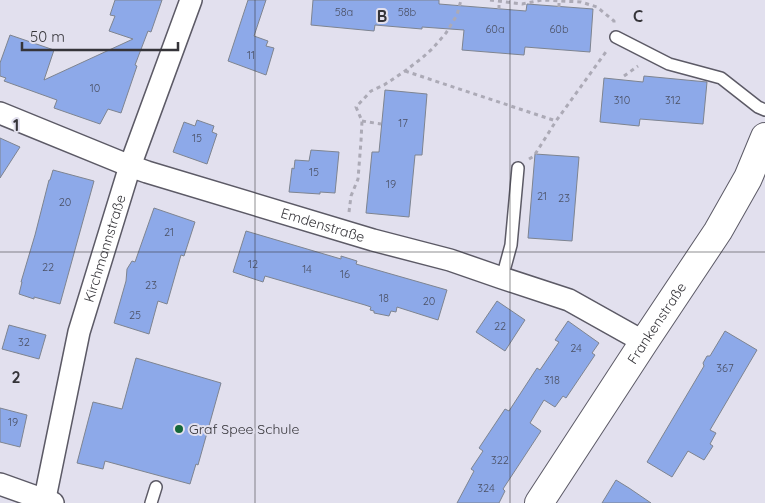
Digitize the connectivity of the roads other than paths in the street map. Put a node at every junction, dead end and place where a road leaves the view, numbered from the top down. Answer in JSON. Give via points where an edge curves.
{"nodes":[{"id":1,"x":191,"y":0,"type":"edge"},
{"id":2,"x":616,"y":37,"type":"road end"},
{"id":3,"x":765,"y":110,"type":"edge"},
{"id":4,"x":0,"y":113,"type":"edge"},
{"id":5,"x":765,"y":137,"type":"edge"},
{"id":6,"x":130,"y":166,"type":"junction"},
{"id":7,"x":518,"y":168,"type":"road end"},
{"id":8,"x":502,"y":278,"type":"junction"},
{"id":9,"x":644,"y":342,"type":"junction"},
{"id":10,"x":0,"y":484,"type":"edge"},
{"id":11,"x":156,"y":487,"type":"dead end"},
{"id":12,"x":47,"y":502,"type":"edge"},
{"id":13,"x":151,"y":503,"type":"edge"},
{"id":14,"x":539,"y":503,"type":"edge"}],
"edges":[{"from":1,"to":6,"type":"street","name":"Kirchmannstraße"},
{"from":2,"to":3,"type":"lane","via":[[669,64],[721,78]]},
{"from":4,"to":6,"type":"street","name":"Emdenstraße"},
{"from":5,"to":9,"type":"main road","name":"Frankenstraße","via":[[748,178],[718,231]]},
{"from":6,"to":8,"type":"street","name":"Emdenstraße"},
{"from":6,"to":12,"type":"street","name":"Kirchmannstraße","via":[[79,332]]},
{"from":7,"to":8,"type":"lane","via":[[511,245]]},
{"from":8,"to":9,"type":"street","name":"Emdenstraße","via":[[569,300]]},
{"from":9,"to":14,"type":"main road","name":"Frankenstraße"},
{"from":10,"to":12,"type":"street"},
{"from":11,"to":13,"type":"lane"}]}
